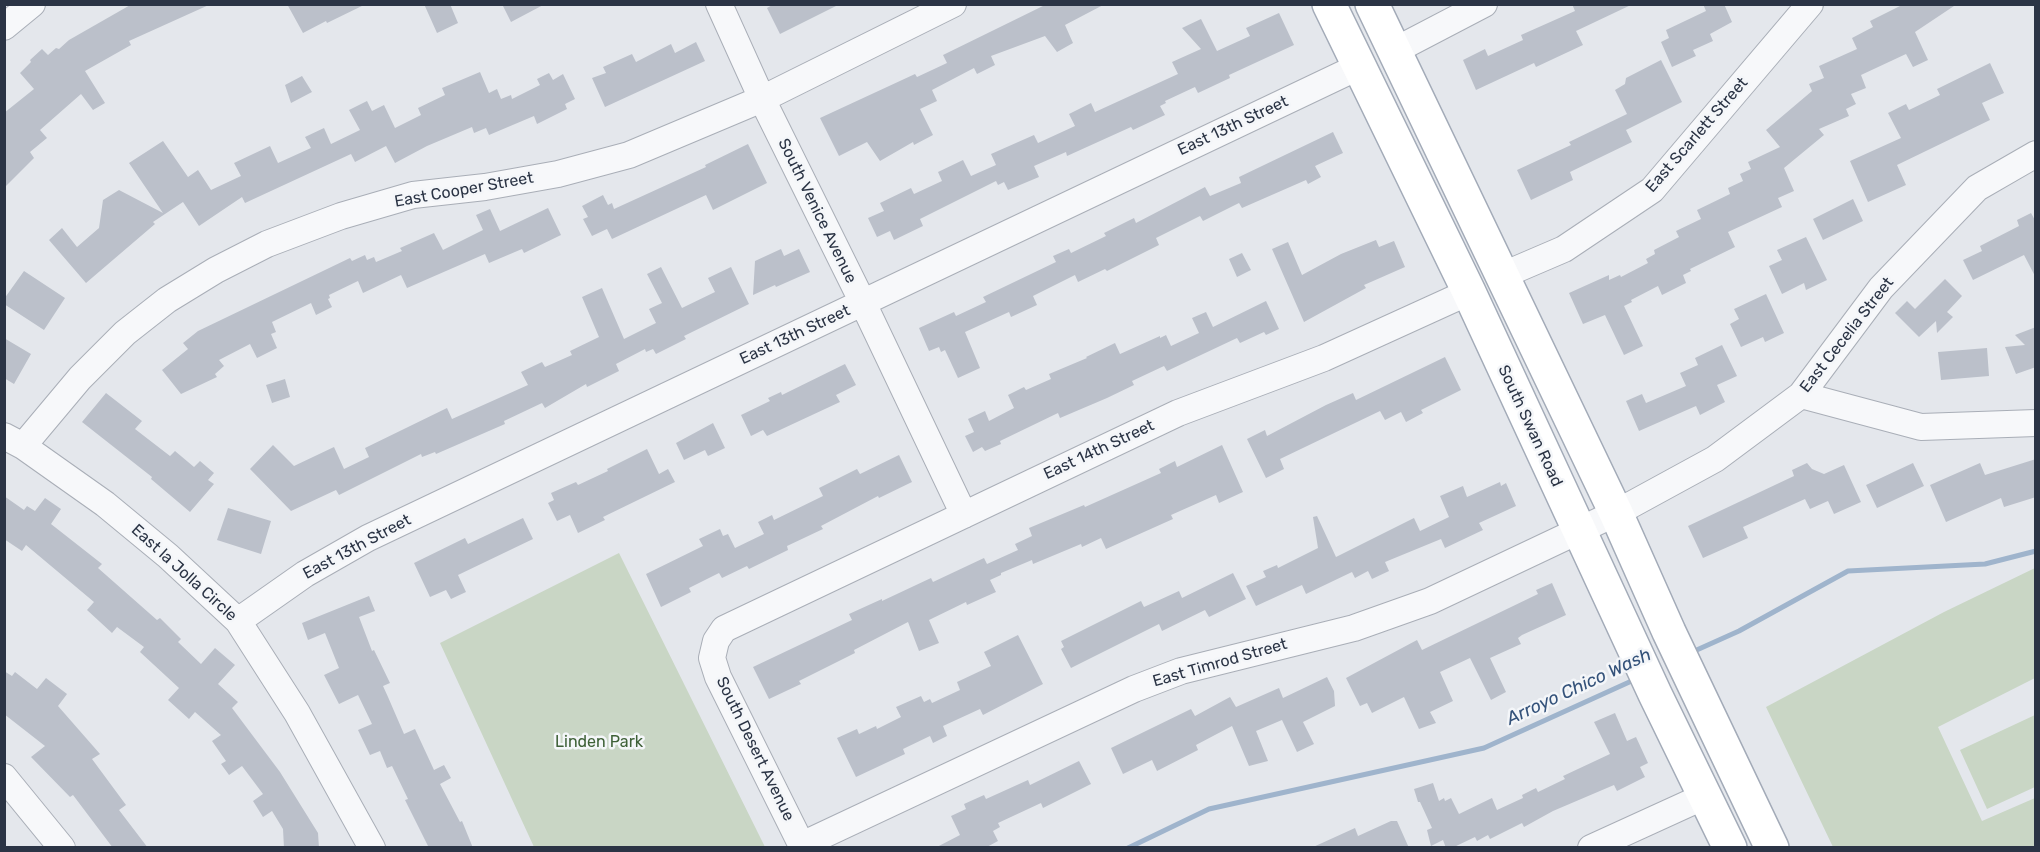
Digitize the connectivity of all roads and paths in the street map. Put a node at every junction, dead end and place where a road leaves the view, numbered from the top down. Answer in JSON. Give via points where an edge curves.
{"nodes":[{"id":1,"x":32,"y":4,"type":"edge"},
{"id":2,"x":718,"y":4,"type":"edge"},
{"id":3,"x":953,"y":4,"type":"edge"},
{"id":4,"x":1329,"y":4,"type":"edge"},
{"id":5,"x":1372,"y":4,"type":"edge"},
{"id":6,"x":1484,"y":4,"type":"edge"},
{"id":7,"x":1810,"y":4,"type":"edge"},
{"id":8,"x":4,"y":27,"type":"edge"},
{"id":9,"x":1394,"y":51,"type":"junction"},
{"id":10,"x":1360,"y":66,"type":"junction"},
{"id":11,"x":762,"y":99,"type":"junction"},
{"id":12,"x":2036,"y":154,"type":"edge"},
{"id":13,"x":1501,"y":276,"type":"junction"},
{"id":14,"x":1469,"y":292,"type":"junction"},
{"id":15,"x":863,"y":303,"type":"junction"},
{"id":16,"x":1801,"y":395,"type":"junction"},
{"id":17,"x":2036,"y":423,"type":"edge"},
{"id":18,"x":14,"y":441,"type":"edge"},
{"id":19,"x":1616,"y":513,"type":"junction"},
{"id":20,"x":964,"y":515,"type":"junction"},
{"id":21,"x":1578,"y":530,"type":"junction"},
{"id":22,"x":238,"y":621,"type":"junction"},
{"id":23,"x":735,"y":623,"type":"joint"},
{"id":24,"x":4,"y":777,"type":"edge"},
{"id":25,"x":1705,"y":796,"type":"junction"},
{"id":26,"x":802,"y":846,"type":"edge"},
{"id":27,"x":62,"y":848,"type":"edge"},
{"id":28,"x":372,"y":848,"type":"edge"},
{"id":29,"x":1590,"y":848,"type":"edge"},
{"id":30,"x":1730,"y":848,"type":"edge"},
{"id":31,"x":1772,"y":848,"type":"edge"}],
"edges":[{"from":1,"to":8,"type":"street"},
{"from":2,"to":11,"type":"street","name":"South Venice Avenue"},
{"from":3,"to":11,"type":"street","name":"East Cooper Street"},
{"from":4,"to":10,"type":"main road","name":"South Swan Road"},
{"from":5,"to":9,"type":"main road"},
{"from":6,"to":9,"type":"street"},
{"from":7,"to":13,"type":"street","name":"East Scarlett Street","via":[[1653,190],[1564,249]]},
{"from":9,"to":13,"type":"main road"},
{"from":10,"to":14,"type":"main road","name":"South Swan Road"},
{"from":10,"to":15,"type":"street","name":"East 13th Street"},
{"from":11,"to":15,"type":"street","name":"South Venice Avenue"},
{"from":11,"to":18,"type":"street","name":"East Cooper Street","via":[[629,154],[558,174],[413,195],[267,244],[167,300],[125,333]]},
{"from":12,"to":16,"type":"street","name":"East Cecelia Street","via":[[1977,188],[1881,288]]},
{"from":13,"to":19,"type":"main road"},
{"from":14,"to":20,"type":"street","name":"East 14th Street","via":[[1324,358],[1178,412]]},
{"from":14,"to":21,"type":"main road","name":"South Swan Road"},
{"from":15,"to":20,"type":"street","name":"South Venice Avenue"},
{"from":15,"to":22,"type":"street","name":"East 13th Street","via":[[368,538],[305,574]]},
{"from":16,"to":17,"type":"street","via":[[1921,427]]},
{"from":16,"to":19,"type":"street","name":"East Cecelia Street","via":[[1715,459]]},
{"from":18,"to":22,"type":"street","name":"East la Jolla Circle","via":[[114,511]]},
{"from":19,"to":21,"type":"street","name":"East Cecelia Street"},
{"from":19,"to":31,"type":"main road"},
{"from":20,"to":23,"type":"street","name":"East 14th Street"},
{"from":21,"to":25,"type":"main road","name":"South Swan Road"},
{"from":21,"to":26,"type":"street","name":"East Timrod Street","via":[[1430,601],[1354,628],[1181,671],[1134,689]]},
{"from":22,"to":28,"type":"street","name":"East la Jolla Circle","via":[[297,713]]},
{"from":23,"to":26,"type":"street","name":"South Desert Avenue","via":[[724,629],[716,641],[712,658],[718,678]]},
{"from":24,"to":27,"type":"street"},
{"from":25,"to":29,"type":"street"},
{"from":25,"to":30,"type":"main road","name":"South Swan Road"}]}
